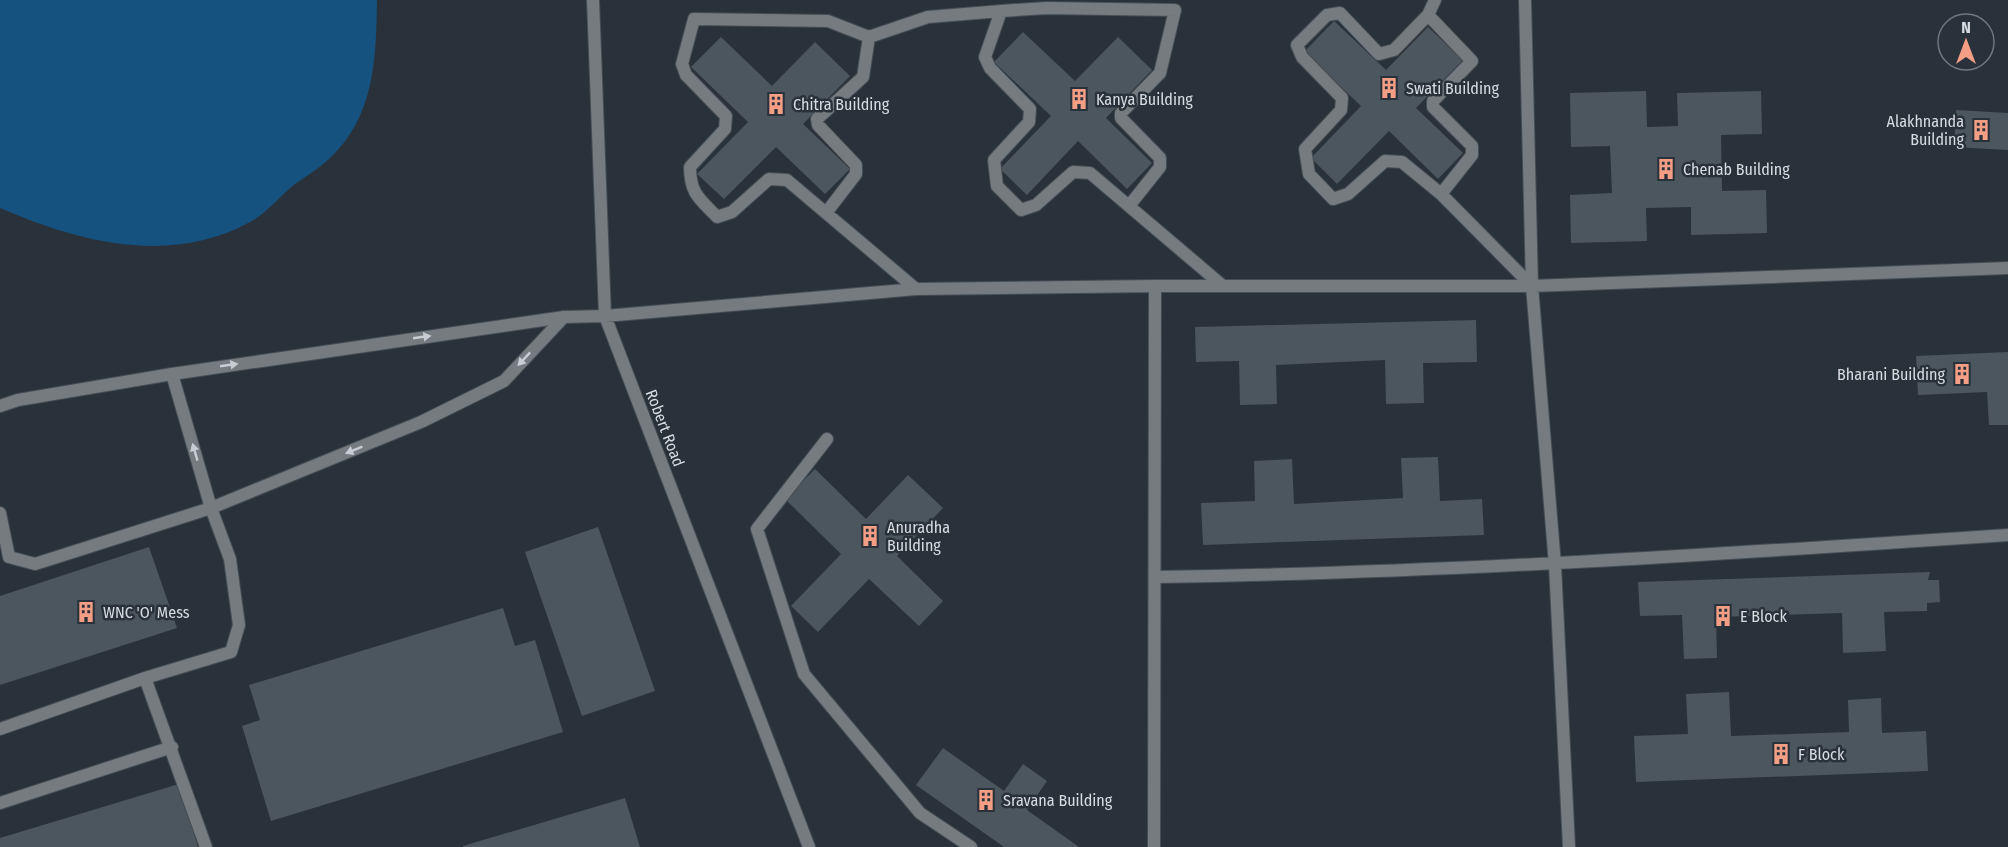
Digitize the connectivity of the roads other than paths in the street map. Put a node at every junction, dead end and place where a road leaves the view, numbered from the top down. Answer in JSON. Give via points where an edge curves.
{"nodes":[{"id":1,"x":593,"y":0,"type":"edge"},
{"id":2,"x":1435,"y":0,"type":"edge"},
{"id":3,"x":1525,"y":0,"type":"edge"},
{"id":4,"x":1001,"y":11,"type":"junction"},
{"id":5,"x":1428,"y":15,"type":"junction"},
{"id":6,"x":869,"y":38,"type":"junction"},
{"id":7,"x":1441,"y":194,"type":"junction"},
{"id":8,"x":1130,"y":206,"type":"junction"},
{"id":9,"x":826,"y":213,"type":"junction"},
{"id":10,"x":2008,"y":268,"type":"edge"},
{"id":11,"x":1155,"y":286,"type":"junction"},
{"id":12,"x":1223,"y":286,"type":"junction"},
{"id":13,"x":1532,"y":286,"type":"junction"},
{"id":14,"x":916,"y":290,"type":"junction"},
{"id":15,"x":605,"y":316,"type":"junction"},
{"id":16,"x":564,"y":317,"type":"junction"},
{"id":17,"x":171,"y":374,"type":"junction"},
{"id":18,"x":0,"y":406,"type":"edge"},
{"id":19,"x":827,"y":439,"type":"dead end"},
{"id":20,"x":211,"y":508,"type":"junction"},
{"id":21,"x":0,"y":513,"type":"edge"},
{"id":22,"x":2008,"y":535,"type":"edge"},
{"id":23,"x":1556,"y":565,"type":"junction"},
{"id":24,"x":1156,"y":577,"type":"junction"},
{"id":25,"x":145,"y":678,"type":"junction"},
{"id":26,"x":0,"y":729,"type":"edge"},
{"id":27,"x":172,"y":747,"type":"junction"},
{"id":28,"x":0,"y":803,"type":"edge"},
{"id":29,"x":206,"y":847,"type":"edge"},
{"id":30,"x":809,"y":847,"type":"edge"},
{"id":31,"x":970,"y":847,"type":"edge"},
{"id":32,"x":1154,"y":847,"type":"edge"},
{"id":33,"x":1569,"y":847,"type":"edge"}],
"edges":[{"from":1,"to":15,"type":"street","name":"Robert Road"},
{"from":2,"to":5,"type":"street"},
{"from":3,"to":13,"type":"street"},
{"from":4,"to":6,"type":"street","via":[[928,17]]},
{"from":4,"to":8,"type":"street","via":[[985,57],[990,68],[1030,109],[1029,122],[994,160],[997,186],[1021,210],[1036,205],[1073,172],[1090,173]]},
{"from":4,"to":8,"type":"street","via":[[1175,10],[1160,73],[1121,112],[1121,118],[1160,158],[1160,167]]},
{"from":5,"to":7,"type":"street","via":[[1472,61],[1433,101],[1433,107],[1472,146],[1472,155]]},
{"from":5,"to":7,"type":"street","via":[[1394,50],[1379,54],[1340,14],[1327,15],[1297,45],[1302,57],[1342,98],[1341,110],[1305,149],[1305,161],[1309,174],[1333,199],[1348,194],[1385,160],[1402,162]]},
{"from":6,"to":9,"type":"street","via":[[863,77],[817,120],[856,165],[856,174]]},
{"from":6,"to":9,"type":"street","via":[[828,21],[694,19],[682,64],[686,75],[726,116],[725,129],[690,167],[693,193],[717,217],[732,212],[769,179],[787,180]]},
{"from":7,"to":13,"type":"street"},
{"from":8,"to":12,"type":"street"},
{"from":9,"to":14,"type":"street"},
{"from":10,"to":13,"type":"street"},
{"from":11,"to":12,"type":"street"},
{"from":11,"to":14,"type":"street"},
{"from":11,"to":24,"type":"street"},
{"from":12,"to":13,"type":"street"},
{"from":13,"to":23,"type":"street"},
{"from":14,"to":15,"type":"street"},
{"from":15,"to":16,"type":"street"},
{"from":15,"to":30,"type":"street","name":"Robert Road"},
{"from":17,"to":16,"type":"street","one_way":true},
{"from":16,"to":20,"type":"street","one_way":true,"via":[[504,381],[421,422]]},
{"from":17,"to":18,"type":"street"},
{"from":20,"to":17,"type":"street","one_way":true},
{"from":19,"to":31,"type":"street","via":[[757,529],[804,674],[920,813]]},
{"from":20,"to":21,"type":"street","via":[[35,564],[9,557]]},
{"from":20,"to":25,"type":"street","via":[[230,558],[236,593],[240,625],[231,652]]},
{"from":22,"to":23,"type":"street"},
{"from":23,"to":24,"type":"street"},
{"from":23,"to":33,"type":"street"},
{"from":24,"to":32,"type":"street"},
{"from":25,"to":26,"type":"street"},
{"from":25,"to":27,"type":"street"},
{"from":27,"to":28,"type":"street"},
{"from":27,"to":29,"type":"street"}]}
